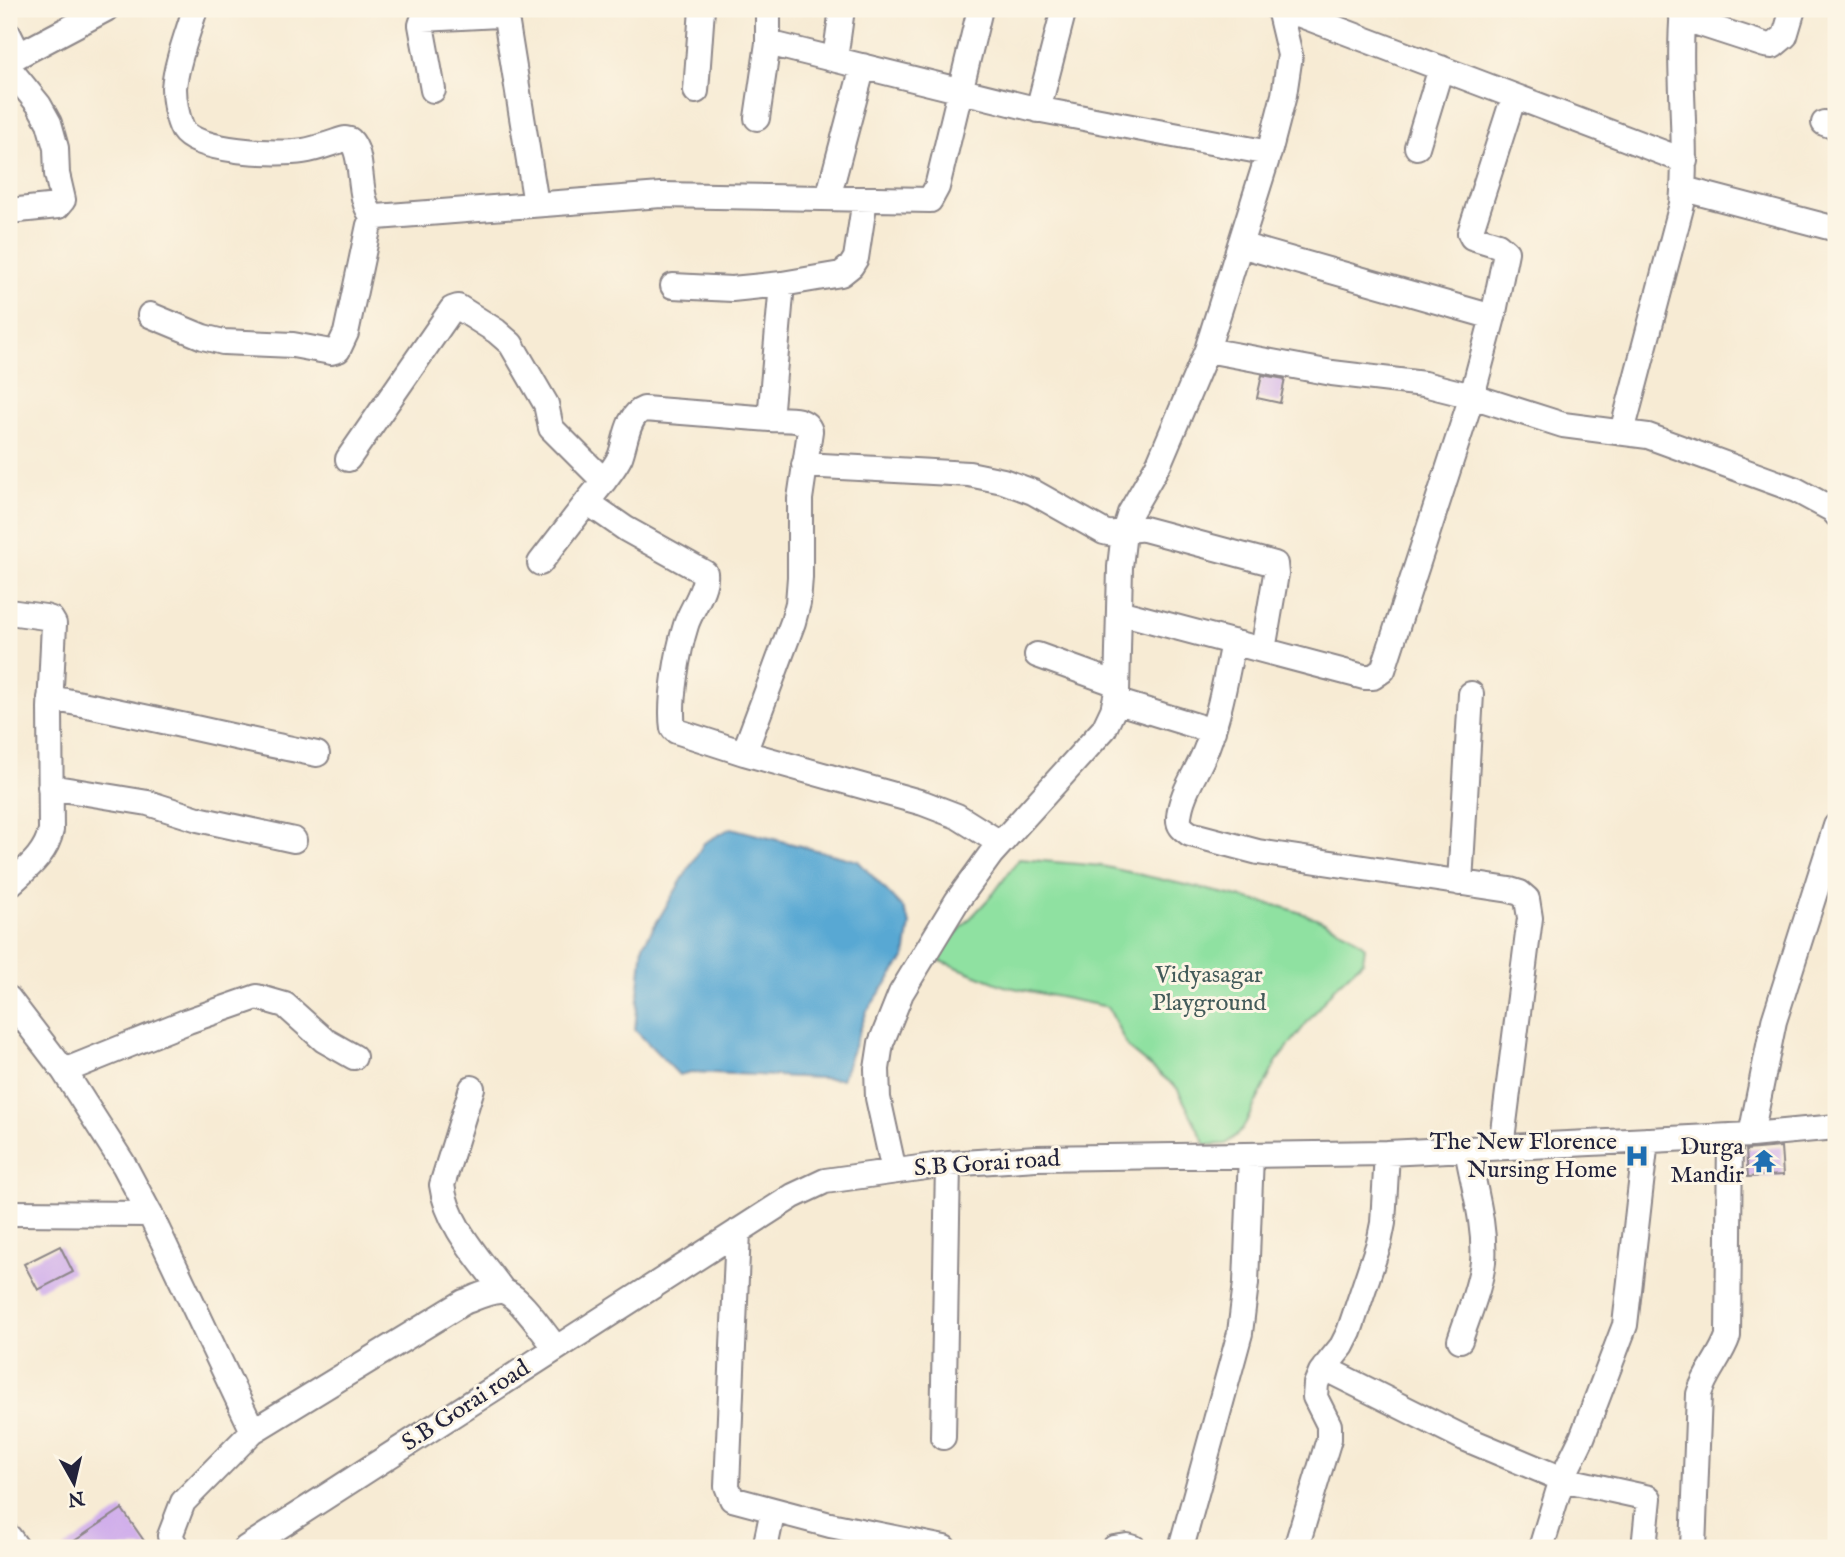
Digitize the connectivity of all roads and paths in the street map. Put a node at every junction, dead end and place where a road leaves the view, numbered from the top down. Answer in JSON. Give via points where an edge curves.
{"nodes":[{"id":1,"x":106,"y":9,"type":"edge"},
{"id":2,"x":195,"y":9,"type":"edge"},
{"id":3,"x":702,"y":9,"type":"edge"},
{"id":4,"x":768,"y":9,"type":"edge"},
{"id":5,"x":842,"y":9,"type":"edge"},
{"id":6,"x":980,"y":9,"type":"edge"},
{"id":7,"x":1064,"y":9,"type":"edge"},
{"id":8,"x":1279,"y":9,"type":"edge"},
{"id":9,"x":1285,"y":9,"type":"edge"},
{"id":10,"x":1793,"y":9,"type":"edge"},
{"id":11,"x":1682,"y":13,"type":"edge"},
{"id":12,"x":768,"y":43,"type":"junction"},
{"id":13,"x":11,"y":55,"type":"edge"},
{"id":14,"x":835,"y":59,"type":"junction"},
{"id":15,"x":863,"y":66,"type":"junction"},
{"id":16,"x":1441,"y":68,"type":"junction"},
{"id":17,"x":433,"y":90,"type":"dead end"},
{"id":18,"x":960,"y":90,"type":"junction"},
{"id":19,"x":696,"y":92,"type":"dead end"},
{"id":20,"x":1514,"y":96,"type":"junction"},
{"id":21,"x":1038,"y":110,"type":"junction"},
{"id":22,"x":757,"y":118,"type":"dead end"},
{"id":23,"x":1417,"y":147,"type":"dead end"},
{"id":24,"x":1269,"y":153,"type":"junction"},
{"id":25,"x":1685,"y":160,"type":"junction"},
{"id":26,"x":1684,"y":189,"type":"junction"},
{"id":27,"x":828,"y":198,"type":"junction"},
{"id":28,"x":865,"y":199,"type":"junction"},
{"id":29,"x":536,"y":204,"type":"junction"},
{"id":30,"x":9,"y":211,"type":"edge"},
{"id":31,"x":374,"y":218,"type":"junction"},
{"id":32,"x":1836,"y":229,"type":"edge"},
{"id":33,"x":1240,"y":245,"type":"junction"},
{"id":34,"x":782,"y":284,"type":"junction"},
{"id":35,"x":673,"y":286,"type":"dead end"},
{"id":36,"x":150,"y":315,"type":"dead end"},
{"id":37,"x":1493,"y":317,"type":"junction"},
{"id":38,"x":1207,"y":350,"type":"junction"},
{"id":39,"x":1472,"y":396,"type":"junction"},
{"id":40,"x":770,"y":419,"type":"junction"},
{"id":41,"x":1622,"y":432,"type":"junction"},
{"id":42,"x":348,"y":459,"type":"dead end"},
{"id":43,"x":804,"y":465,"type":"junction"},
{"id":44,"x":604,"y":481,"type":"junction"},
{"id":45,"x":587,"y":502,"type":"junction"},
{"id":46,"x":1835,"y":508,"type":"edge"},
{"id":47,"x":1124,"y":532,"type":"junction"},
{"id":48,"x":540,"y":563,"type":"dead end"},
{"id":49,"x":9,"y":612,"type":"edge"},
{"id":50,"x":1119,"y":612,"type":"junction"},
{"id":51,"x":1233,"y":642,"type":"junction"},
{"id":52,"x":1263,"y":650,"type":"junction"},
{"id":53,"x":1037,"y":655,"type":"dead end"},
{"id":54,"x":1116,"y":692,"type":"junction"},
{"id":55,"x":1471,"y":694,"type":"dead end"},
{"id":56,"x":50,"y":698,"type":"junction"},
{"id":57,"x":1213,"y":731,"type":"junction"},
{"id":58,"x":744,"y":753,"type":"junction"},
{"id":59,"x":317,"y":754,"type":"dead end"},
{"id":60,"x":50,"y":787,"type":"junction"},
{"id":61,"x":1836,"y":826,"type":"edge"},
{"id":62,"x":295,"y":840,"type":"dead end"},
{"id":63,"x":1000,"y":843,"type":"junction"},
{"id":64,"x":1460,"y":883,"type":"junction"},
{"id":65,"x":9,"y":885,"type":"edge"},
{"id":66,"x":13,"y":1015,"type":"edge"},
{"id":67,"x":354,"y":1057,"type":"dead end"},
{"id":68,"x":64,"y":1071,"type":"junction"},
{"id":69,"x":472,"y":1088,"type":"dead end"},
{"id":70,"x":1836,"y":1127,"type":"edge"},
{"id":71,"x":1740,"y":1135,"type":"junction"},
{"id":72,"x":1646,"y":1140,"type":"junction"},
{"id":73,"x":1501,"y":1147,"type":"junction"},
{"id":74,"x":1467,"y":1149,"type":"junction"},
{"id":75,"x":1387,"y":1153,"type":"junction"},
{"id":76,"x":1251,"y":1155,"type":"junction"},
{"id":77,"x":948,"y":1164,"type":"junction"},
{"id":78,"x":894,"y":1171,"type":"junction"},
{"id":79,"x":9,"y":1213,"type":"edge"},
{"id":80,"x":150,"y":1214,"type":"junction"},
{"id":81,"x":738,"y":1231,"type":"junction"},
{"id":82,"x":503,"y":1291,"type":"junction"},
{"id":83,"x":1460,"y":1340,"type":"dead end"},
{"id":84,"x":556,"y":1348,"type":"junction"},
{"id":85,"x":1324,"y":1368,"type":"junction"},
{"id":86,"x":253,"y":1431,"type":"junction"},
{"id":87,"x":943,"y":1437,"type":"dead end"},
{"id":88,"x":1562,"y":1479,"type":"junction"},
{"id":89,"x":773,"y":1510,"type":"junction"},
{"id":90,"x":9,"y":1536,"type":"edge"},
{"id":91,"x":17,"y":1548,"type":"edge"},
{"id":92,"x":177,"y":1548,"type":"edge"},
{"id":93,"x":246,"y":1548,"type":"edge"},
{"id":94,"x":765,"y":1548,"type":"edge"},
{"id":95,"x":944,"y":1548,"type":"edge"},
{"id":96,"x":1114,"y":1548,"type":"edge"},
{"id":97,"x":1134,"y":1548,"type":"edge"},
{"id":98,"x":1181,"y":1548,"type":"edge"},
{"id":99,"x":1296,"y":1548,"type":"edge"},
{"id":100,"x":1541,"y":1548,"type":"edge"},
{"id":101,"x":1644,"y":1548,"type":"edge"},
{"id":102,"x":1693,"y":1548,"type":"edge"}],
"edges":[{"from":1,"to":13,"type":"street"},
{"from":2,"to":31,"type":"street","via":[[174,90],[183,130],[205,143],[279,153],[350,140],[356,149],[365,204]]},
{"from":3,"to":19,"type":"street"},
{"from":4,"to":12,"type":"street"},
{"from":5,"to":14,"type":"street"},
{"from":6,"to":18,"type":"street"},
{"from":7,"to":21,"type":"street"},
{"from":8,"to":24,"type":"street","via":[[1290,55]]},
{"from":9,"to":16,"type":"street"},
{"from":10,"to":11,"type":"street","via":[[1785,36],[1773,46]]},
{"from":11,"to":25,"type":"street"},
{"from":12,"to":14,"type":"street"},
{"from":12,"to":22,"type":"street"},
{"from":13,"to":30,"type":"street","via":[[49,123],[63,200],[58,206]]},
{"from":14,"to":15,"type":"street"},
{"from":15,"to":18,"type":"street"},
{"from":15,"to":27,"type":"street"},
{"from":16,"to":20,"type":"street"},
{"from":16,"to":23,"type":"street"},
{"from":17,"to":29,"type":"street","via":[[423,19],[506,18]]},
{"from":18,"to":21,"type":"street"},
{"from":18,"to":28,"type":"street","via":[[930,200]]},
{"from":20,"to":25,"type":"street"},
{"from":20,"to":37,"type":"street","via":[[1470,233],[1506,252]]},
{"from":21,"to":24,"type":"street"},
{"from":24,"to":33,"type":"street"},
{"from":25,"to":26,"type":"street"},
{"from":26,"to":32,"type":"street"},
{"from":26,"to":41,"type":"street"},
{"from":27,"to":28,"type":"street"},
{"from":27,"to":29,"type":"street","via":[[661,195]]},
{"from":28,"to":34,"type":"street","via":[[859,248],[851,266],[841,274]]},
{"from":29,"to":31,"type":"street"},
{"from":31,"to":36,"type":"street","via":[[338,350],[223,342]]},
{"from":33,"to":37,"type":"street"},
{"from":33,"to":38,"type":"street"},
{"from":34,"to":35,"type":"street","via":[[732,289]]},
{"from":34,"to":40,"type":"street"},
{"from":37,"to":39,"type":"street"},
{"from":38,"to":39,"type":"street","via":[[1424,384]]},
{"from":38,"to":47,"type":"street"},
{"from":39,"to":41,"type":"street","via":[[1563,425]]},
{"from":39,"to":52,"type":"street","via":[[1380,674],[1364,677]]},
{"from":40,"to":43,"type":"street","via":[[808,425]]},
{"from":40,"to":44,"type":"street","via":[[638,411]]},
{"from":41,"to":46,"type":"street","via":[[1648,436]]},
{"from":42,"to":44,"type":"street","via":[[452,309],[458,307],[511,344],[546,404],[551,428]]},
{"from":43,"to":47,"type":"street","via":[[969,474],[1003,481],[1033,492],[1104,532]]},
{"from":43,"to":58,"type":"street","via":[[798,603]]},
{"from":44,"to":45,"type":"street"},
{"from":45,"to":48,"type":"street"},
{"from":45,"to":58,"type":"street","via":[[705,573],[678,654],[674,728]]},
{"from":47,"to":50,"type":"street"},
{"from":47,"to":52,"type":"street","via":[[1144,529],[1275,565]]},
{"from":49,"to":56,"type":"street","via":[[45,617],[54,624]]},
{"from":50,"to":51,"type":"street"},
{"from":50,"to":54,"type":"street"},
{"from":51,"to":52,"type":"street"},
{"from":51,"to":57,"type":"street"},
{"from":53,"to":54,"type":"street"},
{"from":54,"to":57,"type":"street"},
{"from":54,"to":63,"type":"street","via":[[1098,738]]},
{"from":55,"to":64,"type":"street"},
{"from":56,"to":59,"type":"street"},
{"from":56,"to":60,"type":"street"},
{"from":57,"to":64,"type":"street","via":[[1181,805],[1179,822],[1189,834],[1271,854]]},
{"from":58,"to":63,"type":"street","via":[[923,803],[957,816]]},
{"from":60,"to":62,"type":"street","via":[[148,803]]},
{"from":60,"to":65,"type":"street","via":[[48,843]]},
{"from":61,"to":71,"type":"street"},
{"from":63,"to":78,"type":"street","via":[[930,944],[901,993],[881,1043],[877,1098]]},
{"from":64,"to":73,"type":"street","via":[[1520,893],[1530,908]]},
{"from":66,"to":68,"type":"street"},
{"from":67,"to":68,"type":"street","via":[[324,1040],[285,1005],[257,997]]},
{"from":68,"to":80,"type":"street"},
{"from":69,"to":82,"type":"street","via":[[442,1185],[443,1197],[449,1215]]},
{"from":70,"to":71,"type":"street","name":"S.B Gorai road"},
{"from":71,"to":72,"type":"street","name":"S.B Gorai road"},
{"from":71,"to":102,"type":"street","via":[[1728,1336],[1699,1394]]},
{"from":72,"to":73,"type":"street","name":"S.B Gorai road"},
{"from":72,"to":88,"type":"street","via":[[1625,1325]]},
{"from":73,"to":74,"type":"street","name":"S.B Gorai road"},
{"from":74,"to":75,"type":"street","name":"S.B Gorai road"},
{"from":74,"to":83,"type":"street","via":[[1483,1261]]},
{"from":75,"to":76,"type":"street","name":"S.B Gorai road"},
{"from":75,"to":85,"type":"street","via":[[1379,1243],[1349,1332]]},
{"from":76,"to":77,"type":"street","name":"S.B Gorai road"},
{"from":76,"to":98,"type":"street","via":[[1240,1333]]},
{"from":77,"to":78,"type":"street","name":"S.B Gorai road"},
{"from":77,"to":87,"type":"street"},
{"from":78,"to":81,"type":"street","name":"S.B Gorai road","via":[[825,1181]]},
{"from":79,"to":80,"type":"street"},
{"from":80,"to":86,"type":"street"},
{"from":81,"to":84,"type":"street","name":"S.B Gorai road"},
{"from":81,"to":89,"type":"street","via":[[727,1486],[732,1499]]},
{"from":82,"to":84,"type":"street","via":[[516,1298]]},
{"from":82,"to":86,"type":"street","via":[[464,1302]]},
{"from":84,"to":93,"type":"street","name":"S.B Gorai road"},
{"from":85,"to":88,"type":"street"},
{"from":85,"to":99,"type":"street","via":[[1315,1397],[1329,1425],[1329,1439]]},
{"from":86,"to":92,"type":"street","via":[[183,1502],[170,1536]]},
{"from":88,"to":100,"type":"street"},
{"from":88,"to":101,"type":"street","via":[[1649,1499]]},
{"from":89,"to":94,"type":"street"},
{"from":89,"to":95,"type":"street"},
{"from":90,"to":91,"type":"street"},
{"from":96,"to":97,"type":"street"}]}
